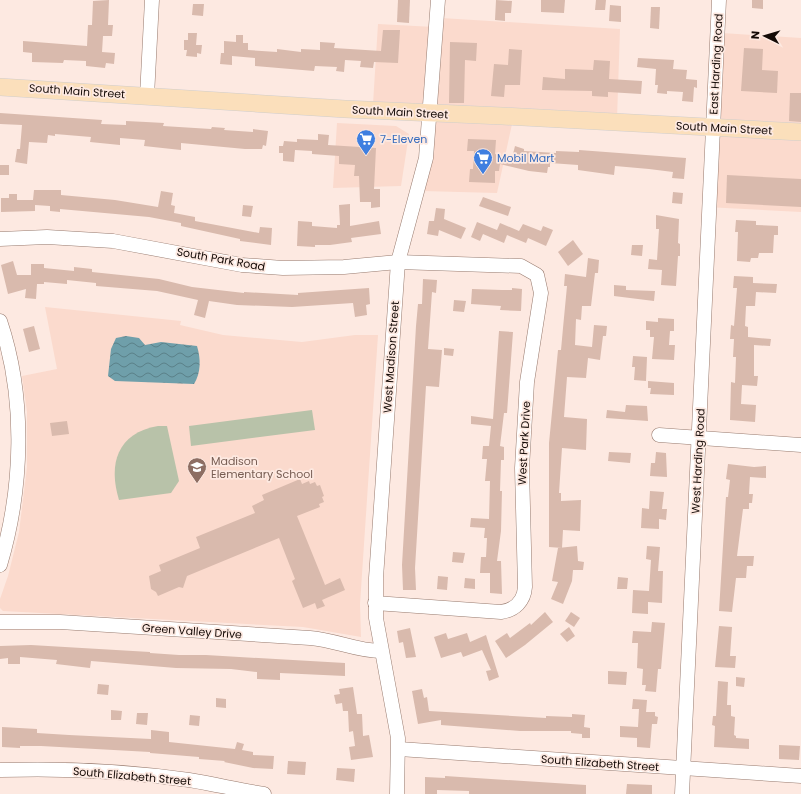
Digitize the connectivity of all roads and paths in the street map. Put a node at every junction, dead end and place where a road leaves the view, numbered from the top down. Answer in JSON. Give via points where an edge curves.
{"nodes":[{"id":1,"x":152,"y":0,"type":"edge"},
{"id":2,"x":438,"y":0,"type":"edge"},
{"id":3,"x":719,"y":0,"type":"edge"},
{"id":4,"x":0,"y":87,"type":"edge"},
{"id":5,"x":147,"y":96,"type":"junction"},
{"id":6,"x":431,"y":114,"type":"junction"},
{"id":7,"x":713,"y":128,"type":"junction"},
{"id":8,"x":801,"y":132,"type":"edge"},
{"id":9,"x":0,"y":239,"type":"edge"},
{"id":10,"x":398,"y":262,"type":"junction"},
{"id":11,"x":537,"y":275,"type":"joint"},
{"id":12,"x":0,"y":321,"type":"edge"},
{"id":13,"x":658,"y":435,"type":"dead end"},
{"id":14,"x":699,"y":439,"type":"junction"},
{"id":15,"x":801,"y":445,"type":"edge"},
{"id":16,"x":0,"y":566,"type":"edge"},
{"id":17,"x":375,"y":603,"type":"junction"},
{"id":18,"x":0,"y":622,"type":"edge"},
{"id":19,"x":381,"y":651,"type":"junction"},
{"id":20,"x":399,"y":749,"type":"junction"},
{"id":21,"x":683,"y":769,"type":"junction"},
{"id":22,"x":0,"y":770,"type":"edge"},
{"id":23,"x":801,"y":776,"type":"edge"},
{"id":24,"x":264,"y":794,"type":"edge"},
{"id":25,"x":397,"y":794,"type":"edge"},
{"id":26,"x":682,"y":794,"type":"edge"}],
"edges":[{"from":1,"to":5,"type":"street"},
{"from":2,"to":6,"type":"street","name":"West Madison Street"},
{"from":3,"to":7,"type":"street","name":"East Harding Road"},
{"from":4,"to":5,"type":"main road","name":"South Main Street"},
{"from":5,"to":6,"type":"main road","name":"South Main Street"},
{"from":6,"to":7,"type":"main road","name":"South Main Street"},
{"from":6,"to":10,"type":"street","name":"West Madison Street","via":[[426,158]]},
{"from":7,"to":8,"type":"main road","name":"South Main Street"},
{"from":7,"to":14,"type":"street","name":"West Harding Road"},
{"from":9,"to":10,"type":"street","name":"South Park Road","via":[[47,237],[113,241],[242,265],[276,268],[344,267]]},
{"from":10,"to":11,"type":"street","name":"South Park Road","via":[[521,266]]},
{"from":10,"to":17,"type":"street","name":"West Madison Street"},
{"from":11,"to":17,"type":"street","name":"West Park Drive","via":[[541,293],[528,382],[523,439],[525,593],[517,606],[501,612]]},
{"from":12,"to":16,"type":"street","via":[[14,380],[18,437],[12,511]]},
{"from":13,"to":14,"type":"street"},
{"from":14,"to":15,"type":"street"},
{"from":14,"to":21,"type":"street","name":"West Harding Road"},
{"from":17,"to":19,"type":"street","name":"West Madison Street"},
{"from":18,"to":19,"type":"street","name":"Green Valley Drive","via":[[60,622],[310,638],[336,642],[363,651]]},
{"from":19,"to":20,"type":"street"},
{"from":20,"to":21,"type":"street","name":"South Elizabeth Street"},
{"from":20,"to":25,"type":"street"},
{"from":21,"to":23,"type":"street","name":"South Elizabeth Street"},
{"from":21,"to":26,"type":"street","name":"West Harding Road"},
{"from":22,"to":24,"type":"street","name":"South Elizabeth Street","via":[[85,770],[147,775]]}]}
